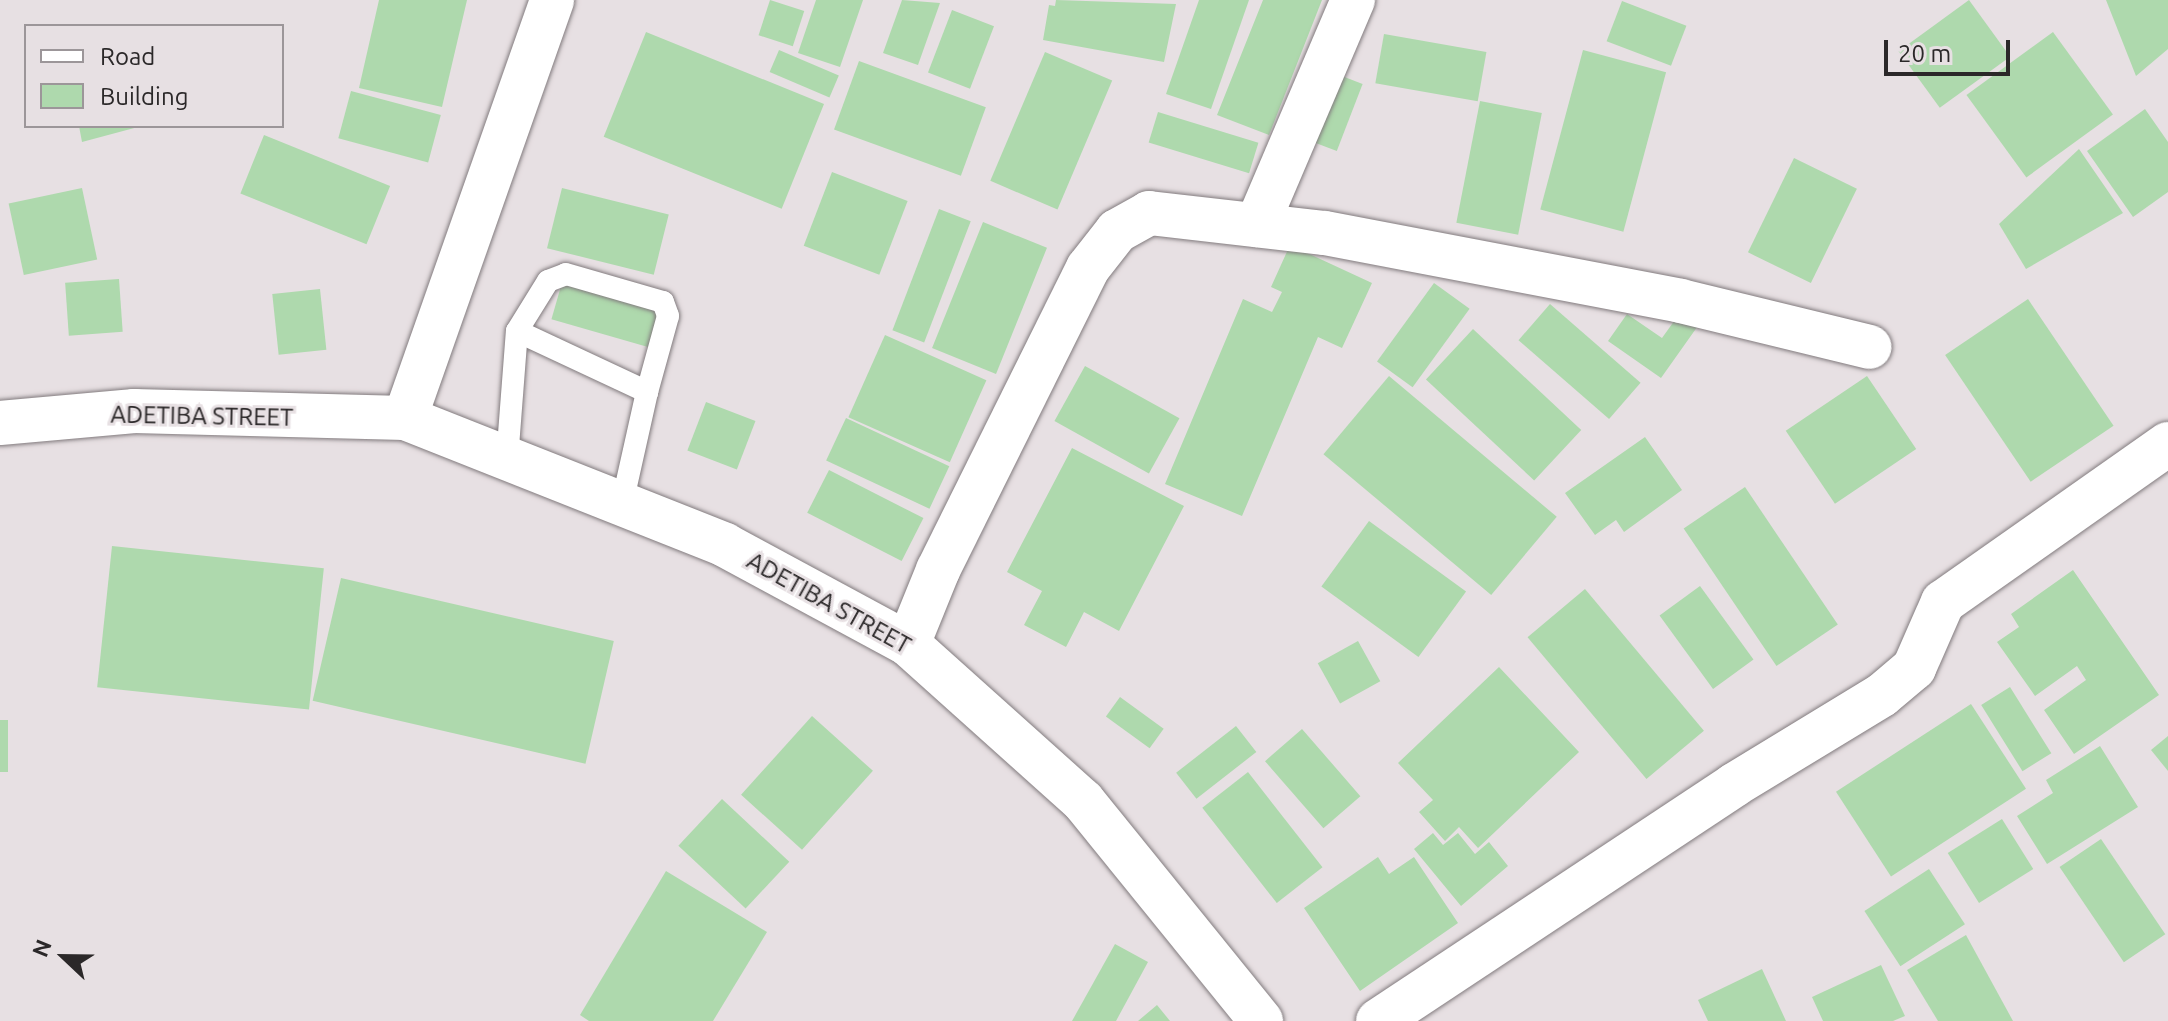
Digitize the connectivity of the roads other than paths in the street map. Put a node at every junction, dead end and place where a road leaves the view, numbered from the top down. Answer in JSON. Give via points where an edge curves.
{"nodes":[{"id":1,"x":552,"y":0,"type":"edge"},
{"id":2,"x":1353,"y":0,"type":"edge"},
{"id":3,"x":1257,"y":225,"type":"junction"},
{"id":4,"x":517,"y":331,"type":"junction"},
{"id":5,"x":1869,"y":347,"type":"dead end"},
{"id":6,"x":647,"y":392,"type":"junction"},
{"id":7,"x":405,"y":418,"type":"junction"},
{"id":8,"x":0,"y":423,"type":"edge"},
{"id":9,"x":2168,"y":444,"type":"edge"},
{"id":10,"x":507,"y":460,"type":"junction"},
{"id":11,"x":622,"y":504,"type":"junction"},
{"id":12,"x":908,"y":644,"type":"junction"},
{"id":13,"x":1261,"y":1021,"type":"edge"},
{"id":14,"x":1378,"y":1021,"type":"edge"}],
"edges":[{"from":1,"to":7,"type":"street"},
{"from":2,"to":3,"type":"street"},
{"from":3,"to":5,"type":"street","via":[[1325,233],[1681,301]]},
{"from":3,"to":12,"type":"street","via":[[1149,213],[1117,231],[1088,268],[938,570]]},
{"from":4,"to":6,"type":"lane"},
{"from":4,"to":6,"type":"lane","via":[[548,281],[566,274],[656,298],[668,316]]},
{"from":4,"to":10,"type":"lane"},
{"from":6,"to":11,"type":"lane"},
{"from":7,"to":8,"type":"street","name":"ADETIBA STREET","via":[[134,411]]},
{"from":7,"to":10,"type":"street","name":"ADETIBA STREET"},
{"from":9,"to":14,"type":"street","via":[[1943,602],[1914,668],[1882,695],[1734,785]]},
{"from":10,"to":11,"type":"street","name":"ADETIBA STREET"},
{"from":11,"to":12,"type":"street","name":"ADETIBA STREET","via":[[725,545]]},
{"from":12,"to":13,"type":"street","name":"ADETIBA STREET","via":[[1083,801]]}]}
